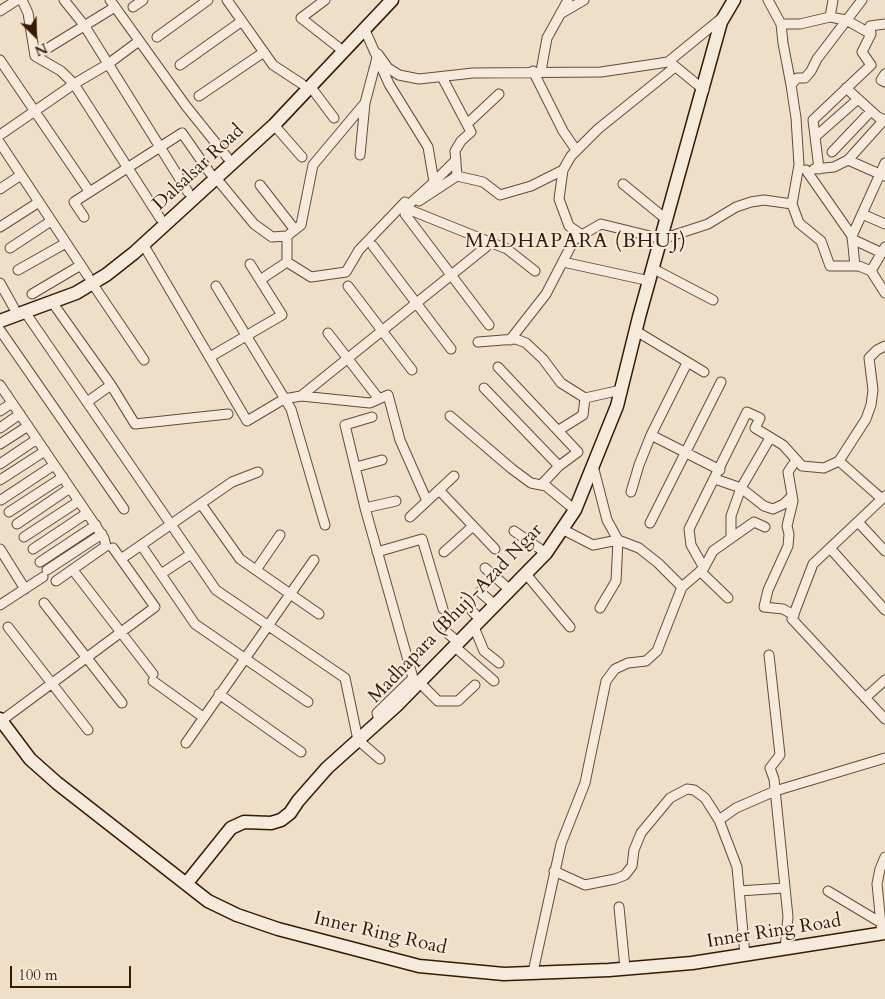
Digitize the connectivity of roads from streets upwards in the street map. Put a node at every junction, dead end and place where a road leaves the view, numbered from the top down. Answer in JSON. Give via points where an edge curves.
{"nodes":[{"id":1,"x":17,"y":0,"type":"edge"},
{"id":2,"x":22,"y":0,"type":"edge"},
{"id":3,"x":64,"y":0,"type":"edge"},
{"id":4,"x":142,"y":0,"type":"edge"},
{"id":5,"x":208,"y":0,"type":"edge"},
{"id":6,"x":227,"y":0,"type":"edge"},
{"id":7,"x":325,"y":0,"type":"edge"},
{"id":8,"x":380,"y":0,"type":"edge"},
{"id":9,"x":392,"y":0,"type":"edge"},
{"id":10,"x":568,"y":0,"type":"edge"},
{"id":11,"x":584,"y":0,"type":"edge"},
{"id":12,"x":734,"y":0,"type":"edge"},
{"id":13,"x":768,"y":0,"type":"edge"},
{"id":14,"x":833,"y":0,"type":"edge"},
{"id":15,"x":862,"y":0,"type":"edge"},
{"id":16,"x":112,"y":3,"type":"edge"},
{"id":17,"x":133,"y":7,"type":"dead end"},
{"id":18,"x":0,"y":11,"type":"edge"},
{"id":19,"x":560,"y":14,"type":"junction"},
{"id":20,"x":726,"y":15,"type":"junction"},
{"id":21,"x":830,"y":17,"type":"junction"},
{"id":22,"x":846,"y":20,"type":"junction"},
{"id":23,"x":242,"y":21,"type":"junction"},
{"id":24,"x":782,"y":24,"type":"junction"},
{"id":25,"x":885,"y":24,"type":"edge"},
{"id":26,"x":84,"y":25,"type":"junction"},
{"id":27,"x":364,"y":28,"type":"junction"},
{"id":28,"x":870,"y":34,"type":"junction"},
{"id":29,"x":157,"y":36,"type":"dead end"},
{"id":30,"x":138,"y":41,"type":"junction"},
{"id":31,"x":338,"y":47,"type":"junction"},
{"id":32,"x":264,"y":52,"type":"junction"},
{"id":33,"x":378,"y":54,"type":"junction"},
{"id":34,"x":34,"y":56,"type":"junction"},
{"id":35,"x":0,"y":60,"type":"edge"},
{"id":36,"x":108,"y":64,"type":"junction"},
{"id":37,"x":672,"y":64,"type":"junction"},
{"id":38,"x":180,"y":65,"type":"dead end"},
{"id":39,"x":537,"y":71,"type":"junction"},
{"id":40,"x":885,"y":74,"type":"edge"},
{"id":41,"x":442,"y":77,"type":"junction"},
{"id":42,"x":885,"y":82,"type":"edge"},
{"id":43,"x":74,"y":84,"type":"junction"},
{"id":44,"x":791,"y":84,"type":"junction"},
{"id":45,"x":306,"y":85,"type":"junction"},
{"id":46,"x":846,"y":88,"type":"junction"},
{"id":47,"x":704,"y":90,"type":"junction"},
{"id":48,"x":499,"y":94,"type":"dead end"},
{"id":49,"x":199,"y":96,"type":"dead end"},
{"id":50,"x":858,"y":99,"type":"junction"},
{"id":51,"x":365,"y":103,"type":"junction"},
{"id":52,"x":871,"y":111,"type":"junction"},
{"id":53,"x":35,"y":112,"type":"junction"},
{"id":54,"x":334,"y":118,"type":"dead end"},
{"id":55,"x":884,"y":120,"type":"edge"},
{"id":56,"x":467,"y":124,"type":"junction"},
{"id":57,"x":274,"y":125,"type":"junction"},
{"id":58,"x":0,"y":135,"type":"edge"},
{"id":59,"x":815,"y":137,"type":"junction"},
{"id":60,"x":0,"y":143,"type":"edge"},
{"id":61,"x":162,"y":148,"type":"junction"},
{"id":62,"x":817,"y":148,"type":"junction"},
{"id":63,"x":576,"y":150,"type":"junction"},
{"id":64,"x":832,"y":152,"type":"junction"},
{"id":65,"x":360,"y":155,"type":"dead end"},
{"id":66,"x":227,"y":157,"type":"junction"},
{"id":67,"x":302,"y":157,"type":"dead end"},
{"id":68,"x":456,"y":160,"type":"junction"},
{"id":69,"x":848,"y":160,"type":"junction"},
{"id":70,"x":885,"y":163,"type":"edge"},
{"id":71,"x":838,"y":165,"type":"junction"},
{"id":72,"x":129,"y":168,"type":"junction"},
{"id":73,"x":819,"y":169,"type":"junction"},
{"id":74,"x":564,"y":170,"type":"junction"},
{"id":75,"x":802,"y":170,"type":"junction"},
{"id":76,"x":21,"y":175,"type":"junction"},
{"id":77,"x":213,"y":175,"type":"junction"},
{"id":78,"x":458,"y":176,"type":"junction"},
{"id":79,"x":882,"y":176,"type":"edge"},
{"id":80,"x":434,"y":182,"type":"junction"},
{"id":81,"x":623,"y":184,"type":"dead end"},
{"id":82,"x":260,"y":185,"type":"dead end"},
{"id":83,"x":0,"y":189,"type":"edge"},
{"id":84,"x":89,"y":191,"type":"junction"},
{"id":85,"x":188,"y":192,"type":"junction"},
{"id":86,"x":39,"y":202,"type":"junction"},
{"id":87,"x":792,"y":204,"type":"junction"},
{"id":88,"x":405,"y":211,"type":"junction"},
{"id":89,"x":862,"y":214,"type":"junction"},
{"id":90,"x":84,"y":217,"type":"dead end"},
{"id":91,"x":160,"y":218,"type":"junction"},
{"id":92,"x":667,"y":220,"type":"junction"},
{"id":93,"x":51,"y":221,"type":"junction"},
{"id":94,"x":885,"y":224,"type":"edge"},
{"id":95,"x":0,"y":227,"type":"edge"},
{"id":96,"x":295,"y":230,"type":"junction"},
{"id":97,"x":582,"y":235,"type":"junction"},
{"id":98,"x":286,"y":236,"type":"junction"},
{"id":99,"x":852,"y":238,"type":"junction"},
{"id":100,"x":662,"y":239,"type":"junction"},
{"id":101,"x":66,"y":243,"type":"junction"},
{"id":102,"x":143,"y":244,"type":"junction"},
{"id":103,"x":373,"y":246,"type":"dead end"},
{"id":104,"x":486,"y":247,"type":"dead end"},
{"id":105,"x":10,"y":248,"type":"dead end"},
{"id":106,"x":884,"y":250,"type":"edge"},
{"id":107,"x":287,"y":262,"type":"junction"},
{"id":108,"x":563,"y":262,"type":"junction"},
{"id":109,"x":250,"y":264,"type":"dead end"},
{"id":110,"x":81,"y":265,"type":"junction"},
{"id":111,"x":855,"y":266,"type":"junction"},
{"id":112,"x":18,"y":270,"type":"dead end"},
{"id":113,"x":535,"y":271,"type":"dead end"},
{"id":114,"x":871,"y":271,"type":"junction"},
{"id":115,"x":651,"y":275,"type":"junction"},
{"id":116,"x":451,"y":276,"type":"junction"},
{"id":117,"x":90,"y":280,"type":"junction"},
{"id":118,"x":260,"y":280,"type":"junction"},
{"id":119,"x":0,"y":283,"type":"edge"},
{"id":120,"x":216,"y":286,"type":"dead end"},
{"id":121,"x":348,"y":286,"type":"dead end"},
{"id":122,"x":885,"y":293,"type":"edge"},
{"id":123,"x":32,"y":294,"type":"dead end"},
{"id":124,"x":713,"y":300,"type":"dead end"},
{"id":125,"x":52,"y":302,"type":"junction"},
{"id":126,"x":417,"y":304,"type":"junction"},
{"id":127,"x":19,"y":310,"type":"junction"},
{"id":128,"x":0,"y":312,"type":"edge"},
{"id":129,"x":0,"y":321,"type":"edge"},
{"id":130,"x":489,"y":325,"type":"dead end"},
{"id":131,"x":0,"y":330,"type":"edge"},
{"id":132,"x":636,"y":331,"type":"junction"},
{"id":133,"x":383,"y":332,"type":"junction"},
{"id":134,"x":328,"y":333,"type":"dead end"},
{"id":135,"x":247,"y":336,"type":"junction"},
{"id":136,"x":510,"y":340,"type":"junction"},
{"id":137,"x":478,"y":342,"type":"dead end"},
{"id":138,"x":885,"y":346,"type":"edge"},
{"id":139,"x":451,"y":349,"type":"dead end"},
{"id":140,"x":210,"y":357,"type":"junction"},
{"id":141,"x":144,"y":360,"type":"dead end"},
{"id":142,"x":349,"y":360,"type":"junction"},
{"id":143,"x":687,"y":363,"type":"junction"},
{"id":144,"x":498,"y":367,"type":"dead end"},
{"id":145,"x":412,"y":370,"type":"dead end"},
{"id":146,"x":704,"y":372,"type":"dead end"},
{"id":147,"x":721,"y":382,"type":"dead end"},
{"id":148,"x":0,"y":385,"type":"edge"},
{"id":149,"x":110,"y":385,"type":"junction"},
{"id":150,"x":484,"y":388,"type":"dead end"},
{"id":151,"x":621,"y":390,"type":"junction"},
{"id":152,"x":301,"y":396,"type":"junction"},
{"id":153,"x":585,"y":398,"type":"junction"},
{"id":154,"x":284,"y":399,"type":"junction"},
{"id":155,"x":379,"y":399,"type":"junction"},
{"id":156,"x":86,"y":402,"type":"junction"},
{"id":157,"x":12,"y":403,"type":"junction"},
{"id":158,"x":0,"y":411,"type":"edge"},
{"id":159,"x":20,"y":414,"type":"junction"},
{"id":160,"x":228,"y":414,"type":"dead end"},
{"id":161,"x":450,"y":416,"type":"dead end"},
{"id":162,"x":372,"y":417,"type":"dead end"},
{"id":163,"x":28,"y":426,"type":"junction"},
{"id":164,"x":0,"y":428,"type":"edge"},
{"id":165,"x":559,"y":430,"type":"junction"},
{"id":166,"x":651,"y":435,"type":"junction"},
{"id":167,"x":770,"y":438,"type":"junction"},
{"id":168,"x":37,"y":439,"type":"junction"},
{"id":169,"x":0,"y":444,"type":"edge"},
{"id":170,"x":45,"y":451,"type":"junction"},
{"id":171,"x":684,"y":454,"type":"junction"},
{"id":172,"x":382,"y":460,"type":"dead end"},
{"id":173,"x":796,"y":460,"type":"junction"},
{"id":174,"x":839,"y":461,"type":"junction"},
{"id":175,"x":0,"y":464,"type":"edge"},
{"id":176,"x":54,"y":465,"type":"junction"},
{"id":177,"x":559,"y":466,"type":"junction"},
{"id":178,"x":593,"y":466,"type":"junction"},
{"id":179,"x":356,"y":467,"type":"junction"},
{"id":180,"x":720,"y":470,"type":"junction"},
{"id":181,"x":258,"y":472,"type":"dead end"},
{"id":182,"x":454,"y":476,"type":"dead end"},
{"id":183,"x":63,"y":477,"type":"junction"},
{"id":184,"x":715,"y":479,"type":"junction"},
{"id":185,"x":0,"y":480,"type":"edge"},
{"id":186,"x":542,"y":484,"type":"junction"},
{"id":187,"x":70,"y":488,"type":"junction"},
{"id":188,"x":742,"y":488,"type":"junction"},
{"id":189,"x":439,"y":490,"type":"junction"},
{"id":190,"x":632,"y":492,"type":"dead end"},
{"id":191,"x":792,"y":496,"type":"junction"},
{"id":192,"x":883,"y":497,"type":"edge"},
{"id":193,"x":1,"y":500,"type":"edge"},
{"id":194,"x":79,"y":501,"type":"junction"},
{"id":195,"x":396,"y":501,"type":"dead end"},
{"id":196,"x":427,"y":501,"type":"junction"},
{"id":197,"x":201,"y":504,"type":"junction"},
{"id":198,"x":365,"y":508,"type":"junction"},
{"id":199,"x":124,"y":509,"type":"dead end"},
{"id":200,"x":575,"y":510,"type":"junction"},
{"id":201,"x":9,"y":512,"type":"dead end"},
{"id":202,"x":87,"y":513,"type":"junction"},
{"id":203,"x":410,"y":517,"type":"dead end"},
{"id":204,"x":858,"y":522,"type":"junction"},
{"id":205,"x":650,"y":523,"type":"dead end"},
{"id":206,"x":16,"y":524,"type":"dead end"},
{"id":207,"x":171,"y":524,"type":"junction"},
{"id":208,"x":96,"y":525,"type":"junction"},
{"id":209,"x":325,"y":525,"type":"dead end"},
{"id":210,"x":473,"y":526,"type":"junction"},
{"id":211,"x":765,"y":527,"type":"dead end"},
{"id":212,"x":562,"y":529,"type":"junction"},
{"id":213,"x":514,"y":531,"type":"dead end"},
{"id":214,"x":102,"y":534,"type":"junction"},
{"id":215,"x":280,"y":535,"type":"dead end"},
{"id":216,"x":24,"y":537,"type":"dead end"},
{"id":217,"x":731,"y":538,"type":"junction"},
{"id":218,"x":618,"y":540,"type":"junction"},
{"id":219,"x":141,"y":545,"type":"junction"},
{"id":220,"x":113,"y":548,"type":"dead end"},
{"id":221,"x":830,"y":548,"type":"junction"},
{"id":222,"x":0,"y":549,"type":"edge"},
{"id":223,"x":33,"y":549,"type":"dead end"},
{"id":224,"x":495,"y":550,"type":"dead end"},
{"id":225,"x":885,"y":551,"type":"edge"},
{"id":226,"x":377,"y":552,"type":"junction"},
{"id":227,"x":444,"y":552,"type":"dead end"},
{"id":228,"x":546,"y":553,"type":"junction"},
{"id":229,"x":191,"y":554,"type":"junction"},
{"id":230,"x":121,"y":559,"type":"junction"},
{"id":231,"x":314,"y":560,"type":"dead end"},
{"id":232,"x":40,"y":562,"type":"dead end"},
{"id":233,"x":485,"y":568,"type":"dead end"},
{"id":234,"x":702,"y":569,"type":"junction"},
{"id":235,"x":256,"y":570,"type":"junction"},
{"id":236,"x":76,"y":574,"type":"dead end"},
{"id":237,"x":161,"y":574,"type":"junction"},
{"id":238,"x":526,"y":574,"type":"junction"},
{"id":239,"x":56,"y":581,"type":"dead end"},
{"id":240,"x":682,"y":586,"type":"junction"},
{"id":241,"x":25,"y":589,"type":"junction"},
{"id":242,"x":510,"y":590,"type":"junction"},
{"id":243,"x":480,"y":592,"type":"dead end"},
{"id":244,"x":290,"y":594,"type":"junction"},
{"id":245,"x":728,"y":598,"type":"dead end"},
{"id":246,"x":44,"y":603,"type":"dead end"},
{"id":247,"x":0,"y":605,"type":"edge"},
{"id":248,"x":495,"y":606,"type":"junction"},
{"id":249,"x":600,"y":608,"type":"dead end"},
{"id":250,"x":443,"y":609,"type":"dead end"},
{"id":251,"x":885,"y":610,"type":"edge"},
{"id":252,"x":319,"y":614,"type":"dead end"},
{"id":253,"x":794,"y":615,"type":"junction"},
{"id":254,"x":476,"y":619,"type":"junction"},
{"id":255,"x":268,"y":625,"type":"junction"},
{"id":256,"x":8,"y":627,"type":"dead end"},
{"id":257,"x":570,"y":627,"type":"dead end"},
{"id":258,"x":445,"y":631,"type":"dead end"},
{"id":259,"x":120,"y":633,"type":"junction"},
{"id":260,"x":456,"y":644,"type":"junction"},
{"id":261,"x":769,"y":655,"type":"dead end"},
{"id":262,"x":244,"y":657,"type":"junction"},
{"id":263,"x":87,"y":658,"type":"junction"},
{"id":264,"x":499,"y":663,"type":"dead end"},
{"id":265,"x":885,"y":680,"type":"edge"},
{"id":266,"x":494,"y":681,"type":"dead end"},
{"id":267,"x":420,"y":682,"type":"junction"},
{"id":268,"x":52,"y":683,"type":"junction"},
{"id":269,"x":476,"y":685,"type":"dead end"},
{"id":270,"x":219,"y":694,"type":"junction"},
{"id":271,"x":865,"y":698,"type":"junction"},
{"id":272,"x":122,"y":702,"type":"dead end"},
{"id":273,"x":308,"y":702,"type":"dead end"},
{"id":274,"x":203,"y":718,"type":"junction"},
{"id":275,"x":885,"y":719,"type":"edge"},
{"id":276,"x":379,"y":721,"type":"junction"},
{"id":277,"x":0,"y":724,"type":"edge"},
{"id":278,"x":88,"y":730,"type":"dead end"},
{"id":279,"x":358,"y":740,"type":"junction"},
{"id":280,"x":186,"y":743,"type":"dead end"},
{"id":281,"x":301,"y":752,"type":"dead end"},
{"id":282,"x":885,"y":758,"type":"edge"},
{"id":283,"x":380,"y":760,"type":"dead end"},
{"id":284,"x":775,"y":791,"type":"junction"},
{"id":285,"x":719,"y":820,"type":"junction"},
{"id":286,"x":885,"y":857,"type":"edge"},
{"id":287,"x":554,"y":871,"type":"junction"},
{"id":288,"x":186,"y":884,"type":"junction"},
{"id":289,"x":784,"y":888,"type":"junction"},
{"id":290,"x":738,"y":891,"type":"junction"},
{"id":291,"x":828,"y":891,"type":"dead end"},
{"id":292,"x":619,"y":907,"type":"dead end"},
{"id":293,"x":884,"y":933,"type":"edge"},
{"id":294,"x":785,"y":950,"type":"junction"},
{"id":295,"x":746,"y":955,"type":"junction"},
{"id":296,"x":625,"y":968,"type":"junction"},
{"id":297,"x":533,"y":972,"type":"junction"}],
"edges":[{"from":1,"to":18,"type":"street"},
{"from":2,"to":34,"type":"street","via":[[28,13]]},
{"from":3,"to":26,"type":"street"},
{"from":4,"to":17,"type":"street"},
{"from":5,"to":29,"type":"street"},
{"from":6,"to":23,"type":"street"},
{"from":7,"to":31,"type":"street","via":[[301,18]]},
{"from":8,"to":31,"type":"street","name":"Dalsalsar Road"},
{"from":9,"to":27,"type":"street","name":"Dalsalsar Road"},
{"from":10,"to":19,"type":"street"},
{"from":11,"to":19,"type":"street"},
{"from":12,"to":20,"type":"street","name":"Madhapara (Bhuj)-Azad Ngar"},
{"from":13,"to":24,"type":"street"},
{"from":14,"to":21,"type":"street"},
{"from":15,"to":22,"type":"street"},
{"from":16,"to":26,"type":"street"},
{"from":16,"to":30,"type":"street"},
{"from":19,"to":39,"type":"street","via":[[547,38]]},
{"from":20,"to":37,"type":"street"},
{"from":20,"to":47,"type":"street","name":"Madhapara (Bhuj)-Azad Ngar","via":[[721,22]]},
{"from":21,"to":22,"type":"street"},
{"from":21,"to":24,"type":"street","via":[[800,24]]},
{"from":22,"to":28,"type":"street"},
{"from":22,"to":44,"type":"street","via":[[811,71]]},
{"from":23,"to":32,"type":"street"},
{"from":23,"to":38,"type":"street"},
{"from":24,"to":44,"type":"street"},
{"from":25,"to":28,"type":"street","via":[[870,26]]},
{"from":26,"to":34,"type":"street"},
{"from":26,"to":36,"type":"street"},
{"from":27,"to":33,"type":"street"},
{"from":27,"to":45,"type":"street","name":"Dalsalsar Road"},
{"from":28,"to":46,"type":"street","via":[[862,52],[871,65]]},
{"from":30,"to":36,"type":"street"},
{"from":30,"to":66,"type":"street"},
{"from":31,"to":45,"type":"street","name":"Dalsalsar Road"},
{"from":32,"to":45,"type":"street","via":[[273,65]]},
{"from":32,"to":49,"type":"street"},
{"from":33,"to":41,"type":"street","via":[[388,68],[399,75],[419,79]]},
{"from":33,"to":51,"type":"street"},
{"from":33,"to":80,"type":"street","via":[[389,84],[428,147]]},
{"from":34,"to":43,"type":"street","via":[[61,71]]},
{"from":35,"to":53,"type":"street"},
{"from":36,"to":43,"type":"street"},
{"from":36,"to":61,"type":"street"},
{"from":37,"to":39,"type":"street","via":[[601,72]]},
{"from":37,"to":47,"type":"street"},
{"from":37,"to":63,"type":"street"},
{"from":39,"to":41,"type":"street"},
{"from":39,"to":63,"type":"street","via":[[563,131]]},
{"from":40,"to":42,"type":"street","via":[[881,80]]},
{"from":41,"to":56,"type":"street"},
{"from":43,"to":53,"type":"street"},
{"from":43,"to":72,"type":"street"},
{"from":44,"to":75,"type":"street"},
{"from":45,"to":54,"type":"street"},
{"from":45,"to":57,"type":"street","name":"Dalsalsar Road"},
{"from":45,"to":66,"type":"street","name":"Dalsalsar Road"},
{"from":46,"to":50,"type":"street"},
{"from":46,"to":59,"type":"street","via":[[813,120]]},
{"from":47,"to":92,"type":"street","name":"Madhapara (Bhuj)-Azad Ngar"},
{"from":48,"to":56,"type":"street"},
{"from":50,"to":52,"type":"street"},
{"from":50,"to":59,"type":"street"},
{"from":51,"to":65,"type":"street"},
{"from":51,"to":96,"type":"street","via":[[313,165],[301,225]]},
{"from":52,"to":55,"type":"street"},
{"from":52,"to":64,"type":"street"},
{"from":53,"to":58,"type":"street"},
{"from":53,"to":84,"type":"street"},
{"from":55,"to":69,"type":"street"},
{"from":56,"to":68,"type":"street","via":[[471,132],[455,151]]},
{"from":57,"to":67,"type":"street"},
{"from":57,"to":77,"type":"street","name":"Dalsalsar Road"},
{"from":59,"to":62,"type":"street"},
{"from":60,"to":76,"type":"street"},
{"from":61,"to":72,"type":"street"},
{"from":61,"to":77,"type":"street","via":[[182,134]]},
{"from":61,"to":85,"type":"street"},
{"from":62,"to":64,"type":"street"},
{"from":62,"to":73,"type":"street"},
{"from":63,"to":74,"type":"street"},
{"from":64,"to":71,"type":"street"},
{"from":66,"to":77,"type":"street","name":"Dalsalsar Road"},
{"from":68,"to":78,"type":"street"},
{"from":68,"to":80,"type":"street"},
{"from":69,"to":71,"type":"street"},
{"from":69,"to":79,"type":"street"},
{"from":70,"to":79,"type":"street"},
{"from":71,"to":73,"type":"street"},
{"from":72,"to":84,"type":"street"},
{"from":72,"to":91,"type":"street"},
{"from":73,"to":75,"type":"street"},
{"from":74,"to":78,"type":"street","via":[[531,186],[500,195],[482,182]]},
{"from":74,"to":97,"type":"street","via":[[560,202],[567,223]]},
{"from":75,"to":87,"type":"street"},
{"from":75,"to":99,"type":"street"},
{"from":76,"to":83,"type":"street"},
{"from":76,"to":86,"type":"street"},
{"from":77,"to":85,"type":"street","name":"Dalsalsar Road"},
{"from":77,"to":98,"type":"street","via":[[254,224],[272,237]]},
{"from":77,"to":102,"type":"street","name":"Dalsalsar Road"},
{"from":78,"to":88,"type":"street"},
{"from":79,"to":89,"type":"street"},
{"from":80,"to":88,"type":"street"},
{"from":81,"to":92,"type":"street"},
{"from":82,"to":96,"type":"street"},
{"from":84,"to":90,"type":"street","via":[[74,202]]},
{"from":85,"to":91,"type":"street","name":"Dalsalsar Road"},
{"from":86,"to":93,"type":"street"},
{"from":86,"to":95,"type":"street"},
{"from":87,"to":100,"type":"street","via":[[764,200],[751,202],[708,224]]},
{"from":87,"to":111,"type":"street","via":[[799,223],[821,241],[830,266]]},
{"from":88,"to":107,"type":"street","via":[[405,202],[359,250],[346,272],[310,277]]},
{"from":88,"to":113,"type":"street","via":[[507,249]]},
{"from":88,"to":116,"type":"street"},
{"from":89,"to":94,"type":"street"},
{"from":89,"to":99,"type":"street"},
{"from":91,"to":117,"type":"street","name":"Dalsalsar Road"},
{"from":92,"to":100,"type":"street","name":"Madhapara (Bhuj)-Azad Ngar"},
{"from":93,"to":101,"type":"street"},
{"from":93,"to":105,"type":"street"},
{"from":96,"to":98,"type":"street"},
{"from":97,"to":100,"type":"street","via":[[601,224]]},
{"from":97,"to":108,"type":"street","via":[[574,240]]},
{"from":98,"to":107,"type":"street"},
{"from":99,"to":106,"type":"street"},
{"from":99,"to":111,"type":"street"},
{"from":100,"to":115,"type":"street","name":"Madhapara (Bhuj)-Azad Ngar"},
{"from":101,"to":110,"type":"street"},
{"from":101,"to":112,"type":"street"},
{"from":102,"to":117,"type":"street","name":"Dalsalsar Road"},
{"from":102,"to":140,"type":"street"},
{"from":103,"to":126,"type":"street"},
{"from":104,"to":116,"type":"street"},
{"from":106,"to":114,"type":"street"},
{"from":107,"to":118,"type":"street"},
{"from":108,"to":115,"type":"street"},
{"from":108,"to":136,"type":"street","via":[[546,294]]},
{"from":109,"to":118,"type":"street"},
{"from":110,"to":117,"type":"street"},
{"from":110,"to":123,"type":"street"},
{"from":111,"to":114,"type":"street"},
{"from":114,"to":122,"type":"street"},
{"from":115,"to":124,"type":"street"},
{"from":115,"to":132,"type":"street","name":"Madhapara (Bhuj)-Azad Ngar"},
{"from":116,"to":126,"type":"street"},
{"from":116,"to":130,"type":"street"},
{"from":117,"to":125,"type":"street","name":"Dalsalsar Road","via":[[76,293]]},
{"from":117,"to":127,"type":"street","name":"Dalsalsar Road"},
{"from":117,"to":141,"type":"street"},
{"from":118,"to":135,"type":"street","via":[[282,315]]},
{"from":119,"to":127,"type":"street"},
{"from":120,"to":135,"type":"street"},
{"from":121,"to":133,"type":"street"},
{"from":125,"to":127,"type":"street","name":"Dalsalsar Road"},
{"from":125,"to":149,"type":"street"},
{"from":126,"to":133,"type":"street"},
{"from":126,"to":139,"type":"street"},
{"from":127,"to":128,"type":"street","name":"Dalsalsar Road"},
{"from":127,"to":129,"type":"street","name":"Dalsalsar Road"},
{"from":127,"to":156,"type":"street"},
{"from":131,"to":199,"type":"street"},
{"from":132,"to":143,"type":"street"},
{"from":132,"to":151,"type":"street","name":"Madhapara (Bhuj)-Azad Ngar"},
{"from":133,"to":142,"type":"street"},
{"from":133,"to":145,"type":"street"},
{"from":134,"to":142,"type":"street"},
{"from":135,"to":140,"type":"street"},
{"from":135,"to":154,"type":"street"},
{"from":136,"to":137,"type":"street"},
{"from":136,"to":153,"type":"street","via":[[526,343],[561,383]]},
{"from":138,"to":174,"type":"street","via":[[869,358],[873,390],[871,405],[866,419]]},
{"from":140,"to":154,"type":"street","via":[[247,421]]},
{"from":142,"to":152,"type":"street"},
{"from":142,"to":155,"type":"street"},
{"from":143,"to":146,"type":"street"},
{"from":143,"to":166,"type":"street"},
{"from":144,"to":165,"type":"street"},
{"from":147,"to":171,"type":"street"},
{"from":148,"to":157,"type":"street"},
{"from":149,"to":156,"type":"street"},
{"from":149,"to":160,"type":"street","via":[[134,424]]},
{"from":150,"to":177,"type":"street"},
{"from":151,"to":153,"type":"street"},
{"from":151,"to":178,"type":"street","name":"Madhapara (Bhuj)-Azad Ngar"},
{"from":152,"to":154,"type":"street"},
{"from":152,"to":155,"type":"street","via":[[370,403]]},
{"from":153,"to":165,"type":"street","via":[[582,415]]},
{"from":154,"to":209,"type":"street","via":[[291,409]]},
{"from":155,"to":196,"type":"street","via":[[388,394],[400,440]]},
{"from":156,"to":207,"type":"street"},
{"from":157,"to":158,"type":"street"},
{"from":157,"to":159,"type":"street"},
{"from":159,"to":163,"type":"street"},
{"from":159,"to":164,"type":"street"},
{"from":161,"to":186,"type":"street","via":[[526,480]]},
{"from":162,"to":179,"type":"street","via":[[345,425]]},
{"from":163,"to":168,"type":"street"},
{"from":163,"to":169,"type":"street"},
{"from":165,"to":177,"type":"street","via":[[578,452]]},
{"from":166,"to":171,"type":"street"},
{"from":166,"to":190,"type":"street"},
{"from":167,"to":173,"type":"street"},
{"from":167,"to":180,"type":"street","via":[[755,428],[760,418],[747,412]]},
{"from":167,"to":188,"type":"street"},
{"from":168,"to":170,"type":"street"},
{"from":168,"to":175,"type":"street"},
{"from":170,"to":176,"type":"street"},
{"from":170,"to":185,"type":"street"},
{"from":171,"to":180,"type":"street"},
{"from":171,"to":205,"type":"street"},
{"from":172,"to":179,"type":"street"},
{"from":173,"to":174,"type":"street","via":[[806,467],[824,468]]},
{"from":173,"to":191,"type":"street","via":[[788,472]]},
{"from":174,"to":192,"type":"street"},
{"from":176,"to":183,"type":"street"},
{"from":176,"to":193,"type":"street"},
{"from":177,"to":186,"type":"street"},
{"from":178,"to":200,"type":"street","name":"Madhapara (Bhuj)-Azad Ngar"},
{"from":178,"to":218,"type":"street","via":[[607,520]]},
{"from":179,"to":198,"type":"street"},
{"from":180,"to":184,"type":"street"},
{"from":181,"to":197,"type":"street","via":[[232,482]]},
{"from":182,"to":189,"type":"street"},
{"from":183,"to":187,"type":"street"},
{"from":183,"to":201,"type":"street"},
{"from":184,"to":188,"type":"street"},
{"from":184,"to":234,"type":"street","via":[[689,529],[691,545]]},
{"from":186,"to":200,"type":"street"},
{"from":187,"to":194,"type":"street"},
{"from":187,"to":206,"type":"street"},
{"from":188,"to":191,"type":"street","via":[[764,506],[773,509]]},
{"from":188,"to":217,"type":"street","via":[[730,516]]},
{"from":189,"to":196,"type":"street"},
{"from":189,"to":210,"type":"street"},
{"from":191,"to":253,"type":"street","via":[[787,526],[788,546],[768,590],[764,607],[783,609]]},
{"from":192,"to":204,"type":"street"},
{"from":194,"to":202,"type":"street"},
{"from":194,"to":216,"type":"street"},
{"from":195,"to":198,"type":"street"},
{"from":196,"to":203,"type":"street"},
{"from":197,"to":207,"type":"street"},
{"from":197,"to":235,"type":"street","via":[[240,559]]},
{"from":198,"to":226,"type":"street"},
{"from":200,"to":212,"type":"street","name":"Madhapara (Bhuj)-Azad Ngar"},
{"from":202,"to":208,"type":"street"},
{"from":202,"to":223,"type":"street"},
{"from":204,"to":221,"type":"street"},
{"from":204,"to":225,"type":"street"},
{"from":207,"to":219,"type":"street"},
{"from":207,"to":229,"type":"street"},
{"from":208,"to":214,"type":"street"},
{"from":208,"to":232,"type":"street"},
{"from":210,"to":224,"type":"street"},
{"from":210,"to":227,"type":"street"},
{"from":211,"to":217,"type":"street","via":[[754,522]]},
{"from":212,"to":218,"type":"street","via":[[593,545]]},
{"from":212,"to":228,"type":"street","name":"Madhapara (Bhuj)-Azad Ngar"},
{"from":213,"to":228,"type":"street"},
{"from":214,"to":239,"type":"street","via":[[106,546]]},
{"from":214,"to":241,"type":"street"},
{"from":215,"to":235,"type":"street"},
{"from":217,"to":234,"type":"street","via":[[713,551]]},
{"from":218,"to":240,"type":"street","via":[[639,548]]},
{"from":218,"to":249,"type":"street","via":[[616,581]]},
{"from":219,"to":230,"type":"street"},
{"from":219,"to":237,"type":"street"},
{"from":220,"to":230,"type":"street"},
{"from":221,"to":251,"type":"street"},
{"from":221,"to":253,"type":"street","via":[[812,564]]},
{"from":222,"to":241,"type":"street"},
{"from":226,"to":250,"type":"street","via":[[422,538]]},
{"from":226,"to":276,"type":"street","via":[[413,678],[377,713]]},
{"from":228,"to":238,"type":"street","name":"Madhapara (Bhuj)-Azad Ngar"},
{"from":229,"to":237,"type":"street"},
{"from":229,"to":255,"type":"street","via":[[216,590]]},
{"from":230,"to":259,"type":"street","via":[[155,607]]},
{"from":231,"to":244,"type":"street"},
{"from":233,"to":242,"type":"street"},
{"from":234,"to":240,"type":"street"},
{"from":234,"to":245,"type":"street"},
{"from":235,"to":244,"type":"street"},
{"from":236,"to":259,"type":"street"},
{"from":237,"to":262,"type":"street","via":[[195,624]]},
{"from":238,"to":242,"type":"street","name":"Madhapara (Bhuj)-Azad Ngar"},
{"from":238,"to":257,"type":"street"},
{"from":240,"to":287,"type":"street","via":[[657,651],[646,661],[628,663],[615,669],[606,681],[585,783],[566,828]]},
{"from":241,"to":247,"type":"street"},
{"from":242,"to":248,"type":"street","name":"Madhapara (Bhuj)-Azad Ngar"},
{"from":243,"to":248,"type":"street"},
{"from":244,"to":252,"type":"street"},
{"from":244,"to":255,"type":"street"},
{"from":246,"to":263,"type":"street"},
{"from":248,"to":254,"type":"street","name":"Madhapara (Bhuj)-Azad Ngar"},
{"from":253,"to":271,"type":"street","via":[[792,619]]},
{"from":254,"to":260,"type":"street","name":"Madhapara (Bhuj)-Azad Ngar"},
{"from":254,"to":264,"type":"street","via":[[484,651]]},
{"from":255,"to":262,"type":"street"},
{"from":255,"to":279,"type":"street","via":[[345,678]]},
{"from":256,"to":268,"type":"street"},
{"from":258,"to":260,"type":"street"},
{"from":259,"to":263,"type":"street"},
{"from":259,"to":274,"type":"street","via":[[153,678]]},
{"from":260,"to":266,"type":"street"},
{"from":260,"to":267,"type":"street","name":"Madhapara (Bhuj)-Azad Ngar"},
{"from":261,"to":284,"type":"street","via":[[780,755],[770,768]]},
{"from":262,"to":270,"type":"street"},
{"from":262,"to":273,"type":"street"},
{"from":263,"to":268,"type":"street"},
{"from":263,"to":272,"type":"street"},
{"from":265,"to":271,"type":"street"},
{"from":267,"to":269,"type":"street","via":[[438,701],[458,701]]},
{"from":267,"to":276,"type":"street","name":"Madhapara (Bhuj)-Azad Ngar"},
{"from":268,"to":277,"type":"street"},
{"from":268,"to":278,"type":"street"},
{"from":270,"to":274,"type":"street"},
{"from":270,"to":281,"type":"street"},
{"from":271,"to":275,"type":"street"},
{"from":274,"to":280,"type":"street"},
{"from":276,"to":279,"type":"street","name":"Madhapara (Bhuj)-Azad Ngar"},
{"from":277,"to":288,"type":"street","name":"Inner Ring Road","via":[[30,759],[57,783]]},
{"from":277,"to":293,"type":"street","name":"Inner Ring Road","via":[[24,764],[204,908],[234,923],[275,936],[418,974],[503,982],[693,971]]},
{"from":279,"to":283,"type":"street"},
{"from":279,"to":288,"type":"street","name":"Madhapara (Bhuj)-Azad Ngar","via":[[327,768],[281,820],[244,822],[231,828]]},
{"from":282,"to":284,"type":"street"},
{"from":284,"to":285,"type":"street","via":[[736,808]]},
{"from":284,"to":289,"type":"street"},
{"from":285,"to":287,"type":"street","via":[[705,798],[687,789],[670,798],[641,833],[632,866],[624,875],[585,884]]},
{"from":285,"to":290,"type":"street","via":[[737,868]]},
{"from":286,"to":293,"type":"street","via":[[877,884]]},
{"from":287,"to":297,"type":"street"},
{"from":288,"to":297,"type":"street","name":"Inner Ring Road","via":[[208,901],[237,916],[419,966],[504,974]]},
{"from":289,"to":290,"type":"street"},
{"from":289,"to":294,"type":"street","via":[[788,917]]},
{"from":290,"to":295,"type":"street"},
{"from":291,"to":293,"type":"street"},
{"from":292,"to":296,"type":"street"},
{"from":293,"to":294,"type":"street","name":"Inner Ring Road"},
{"from":294,"to":295,"type":"street","name":"Inner Ring Road"},
{"from":295,"to":296,"type":"street","name":"Inner Ring Road"},
{"from":296,"to":297,"type":"street","name":"Inner Ring Road"}]}
